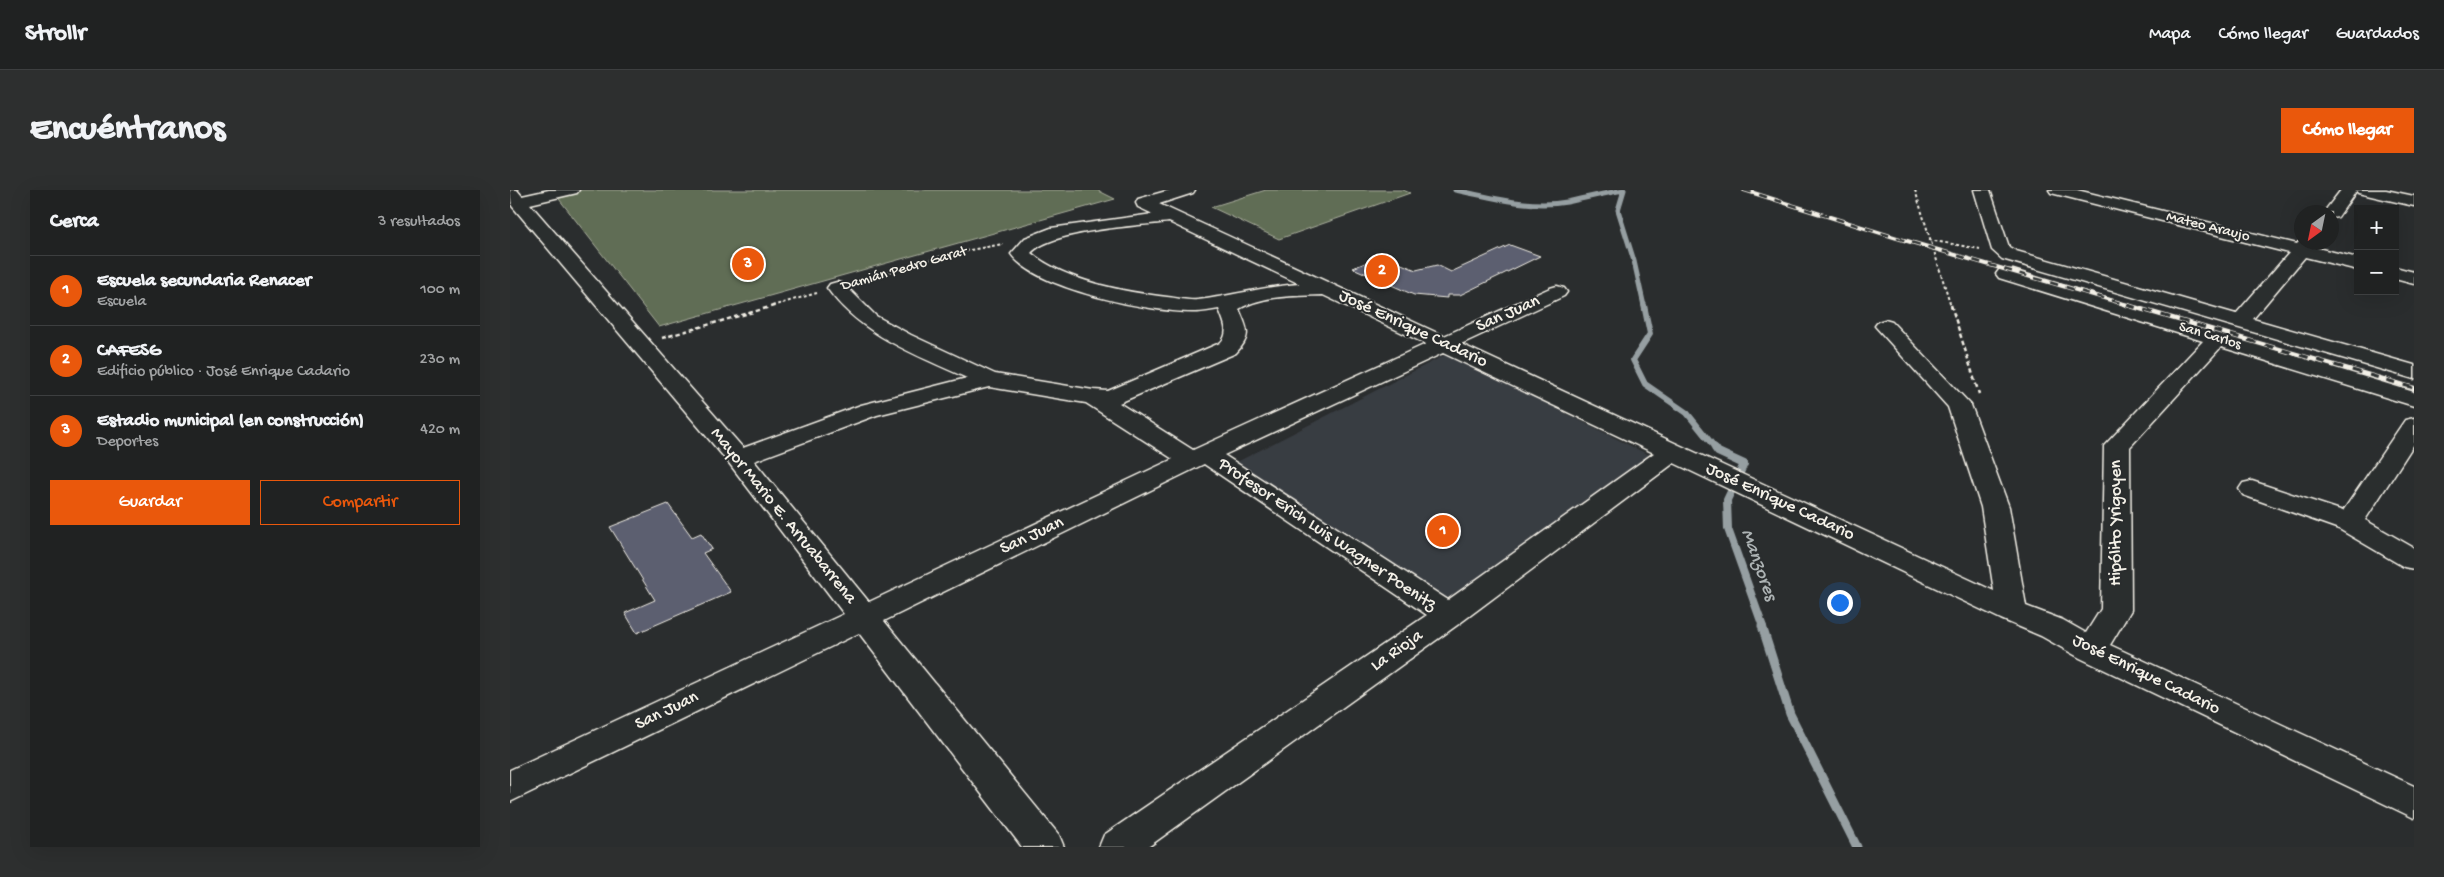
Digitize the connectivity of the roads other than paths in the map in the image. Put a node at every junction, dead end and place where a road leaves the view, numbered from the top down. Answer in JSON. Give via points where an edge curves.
{"nodes":[{"id":1,"x":571,"y":190,"type":"edge"},
{"id":2,"x":1187,"y":190,"type":"edge"},
{"id":3,"x":1982,"y":190,"type":"edge"},
{"id":4,"x":2057,"y":190,"type":"edge"},
{"id":5,"x":2349,"y":190,"type":"edge"},
{"id":6,"x":2364,"y":190,"type":"edge"},
{"id":7,"x":514,"y":197,"type":"edge"},
{"id":8,"x":2414,"y":201,"type":"edge"},
{"id":9,"x":2338,"y":205,"type":"edge"},
{"id":10,"x":1172,"y":216,"type":"junction"},
{"id":11,"x":2294,"y":244,"type":"edge"},
{"id":12,"x":2302,"y":250,"type":"edge"},
{"id":13,"x":2317,"y":250,"type":"edge"},
{"id":14,"x":2354,"y":263,"type":"edge"},
{"id":15,"x":2007,"y":265,"type":"junction"},
{"id":16,"x":2399,"y":274,"type":"edge"},
{"id":17,"x":2414,"y":278,"type":"edge"},
{"id":18,"x":837,"y":288,"type":"road end"},
{"id":19,"x":1328,"y":289,"type":"junction"},
{"id":20,"x":1557,"y":292,"type":"dead end"},
{"id":21,"x":1239,"y":300,"type":"junction"},
{"id":22,"x":2240,"y":322,"type":"junction"},
{"id":23,"x":1885,"y":326,"type":"dead end"},
{"id":24,"x":2217,"y":338,"type":"junction"},
{"id":25,"x":1443,"y":343,"type":"junction"},
{"id":26,"x":2414,"y":372,"type":"edge"},
{"id":27,"x":989,"y":380,"type":"junction"},
{"id":28,"x":1093,"y":397,"type":"junction"},
{"id":29,"x":2414,"y":399,"type":"edge"},
{"id":30,"x":2414,"y":425,"type":"edge"},
{"id":31,"x":1674,"y":452,"type":"junction"},
{"id":32,"x":1199,"y":457,"type":"junction"},
{"id":33,"x":738,"y":458,"type":"junction"},
{"id":34,"x":2252,"y":489,"type":"dead end"},
{"id":35,"x":2349,"y":523,"type":"junction"},
{"id":36,"x":2414,"y":560,"type":"edge"},
{"id":37,"x":2012,"y":612,"type":"junction"},
{"id":38,"x":1448,"y":615,"type":"junction"},
{"id":39,"x":864,"y":616,"type":"junction"},
{"id":40,"x":2090,"y":650,"type":"junction"},
{"id":41,"x":510,"y":787,"type":"edge"},
{"id":42,"x":2414,"y":803,"type":"edge"},
{"id":43,"x":1045,"y":847,"type":"edge"},
{"id":44,"x":1118,"y":847,"type":"edge"}],
"edges":[{"from":1,"to":7,"type":"street"},
{"from":2,"to":10,"type":"street","name":"José Enrique Cadario","via":[[1144,203]]},
{"from":3,"to":15,"type":"street"},
{"from":4,"to":11,"type":"street","name":"Mateo Araujo"},
{"from":5,"to":9,"type":"street"},
{"from":6,"to":8,"type":"street"},
{"from":7,"to":33,"type":"street","name":"Mayor Mario E. Arruabarrena"},
{"from":10,"to":19,"type":"street","name":"José Enrique Cadario"},
{"from":10,"to":21,"type":"street","via":[[1057,232],[1031,242],[1020,254],[1038,269],[1117,297],[1195,306]]},
{"from":12,"to":22,"type":"street"},
{"from":13,"to":14,"type":"street","name":"Mateo Araujo"},
{"from":15,"to":22,"type":"street","name":"San Carlos"},
{"from":15,"to":24,"type":"street","name":"San Carlos"},
{"from":16,"to":17,"type":"street"},
{"from":18,"to":27,"type":"street","name":"Profesor Erich Luis Wagner Poenitz","via":[[869,320],[903,340]]},
{"from":19,"to":21,"type":"street","via":[[1285,291]]},
{"from":19,"to":25,"type":"street","name":"José Enrique Cadario"},
{"from":20,"to":25,"type":"street","name":"San Juan"},
{"from":21,"to":28,"type":"street","via":[[1228,308],[1237,330],[1236,340],[1228,348],[1111,398]]},
{"from":22,"to":26,"type":"street","name":"San Carlos"},
{"from":23,"to":37,"type":"street","via":[[1959,405],[1995,507]]},
{"from":24,"to":29,"type":"street","name":"San Carlos"},
{"from":24,"to":40,"type":"street","name":"Hipólito Yrigoyen","via":[[2117,446],[2116,610]]},
{"from":25,"to":31,"type":"street","name":"José Enrique Cadario"},
{"from":25,"to":32,"type":"street","name":"San Juan"},
{"from":27,"to":28,"type":"street","name":"Profesor Erich Luis Wagner Poenitz"},
{"from":27,"to":33,"type":"street","via":[[869,410]]},
{"from":28,"to":32,"type":"street","name":"Profesor Erich Luis Wagner Poenitz"},
{"from":30,"to":35,"type":"street"},
{"from":31,"to":37,"type":"street","name":"José Enrique Cadario"},
{"from":31,"to":38,"type":"street","name":"La Rioja"},
{"from":32,"to":38,"type":"street","name":"Profesor Erich Luis Wagner Poenitz"},
{"from":32,"to":39,"type":"street","name":"San Juan"},
{"from":33,"to":39,"type":"street","name":"Mayor Mario E. Arruabarrena"},
{"from":34,"to":35,"type":"street"},
{"from":35,"to":36,"type":"street"},
{"from":37,"to":40,"type":"street","name":"José Enrique Cadario","via":[[2052,628]]},
{"from":38,"to":44,"type":"street","name":"La Rioja"},
{"from":39,"to":41,"type":"street","name":"San Juan"},
{"from":39,"to":43,"type":"street","name":"Mayor Mario E. Arruabarrena"},
{"from":40,"to":42,"type":"street","name":"José Enrique Cadario"}]}
